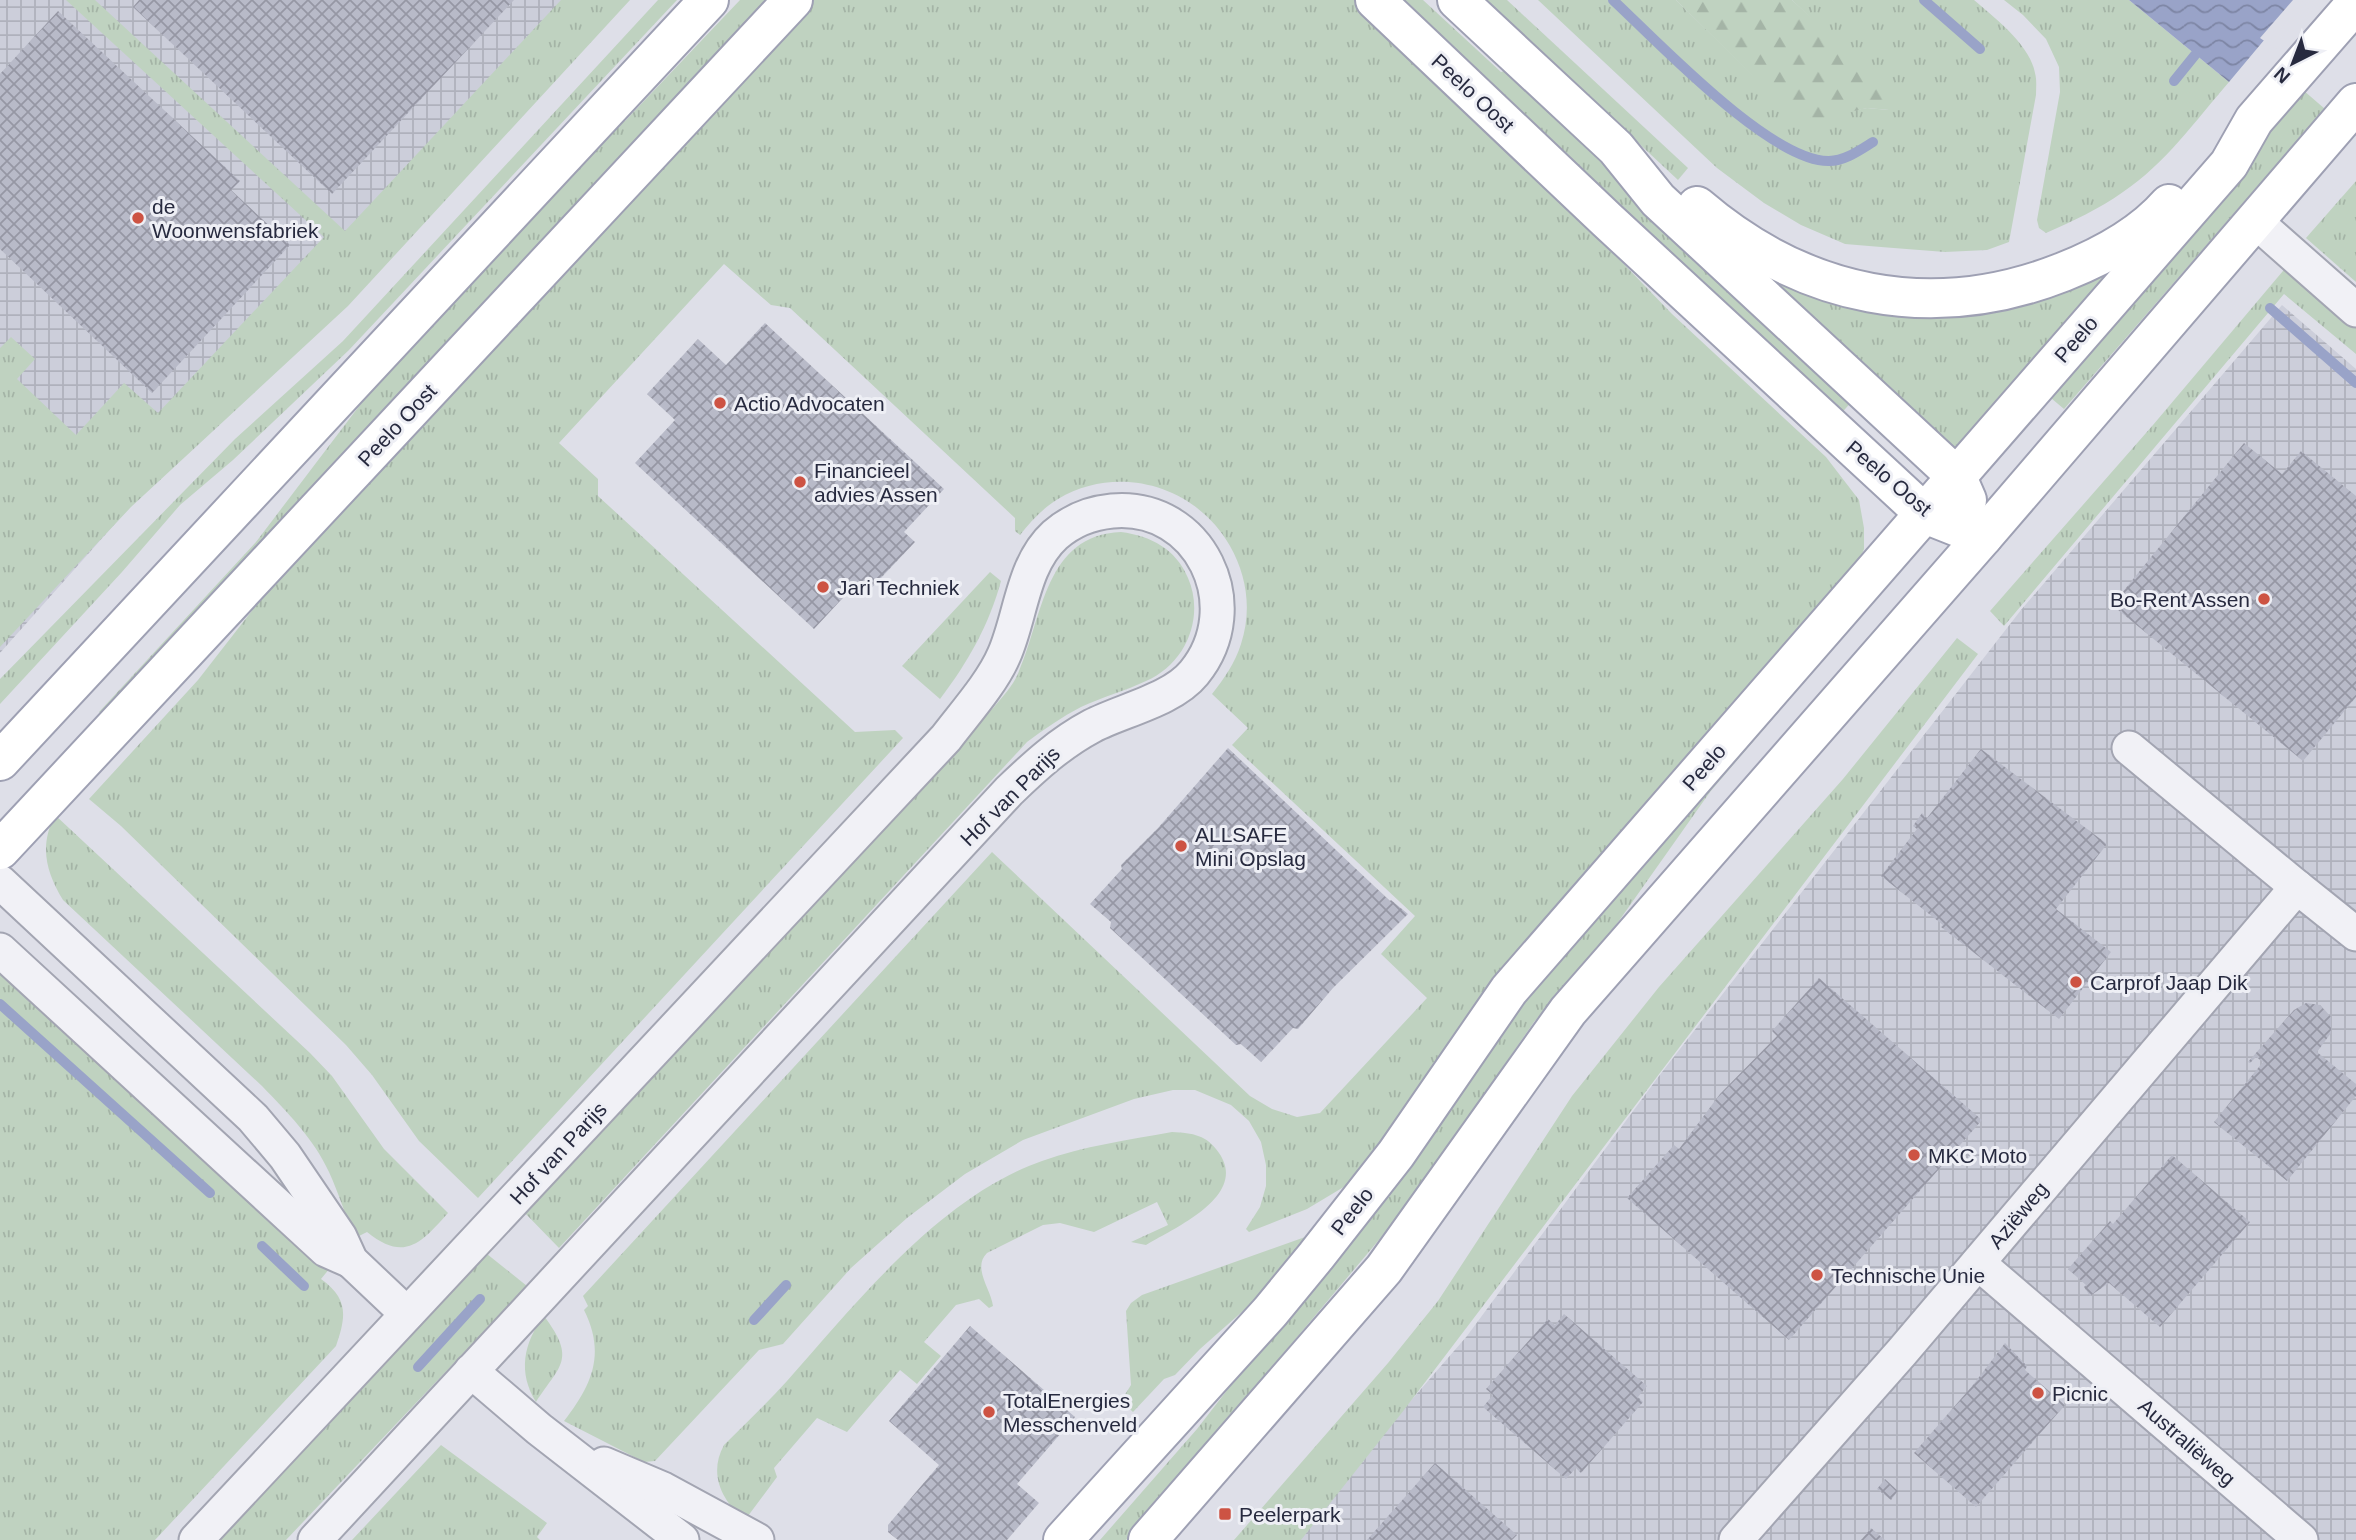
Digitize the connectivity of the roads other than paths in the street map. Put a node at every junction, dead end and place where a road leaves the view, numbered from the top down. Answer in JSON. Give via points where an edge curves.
{"nodes":[{"id":1,"x":709,"y":0,"type":"edge"},
{"id":2,"x":793,"y":0,"type":"edge"},
{"id":3,"x":1375,"y":0,"type":"edge"},
{"id":4,"x":1457,"y":0,"type":"edge"},
{"id":5,"x":2356,"y":3,"type":"edge"},
{"id":6,"x":2354,"y":105,"type":"edge"},
{"id":7,"x":2254,"y":120,"type":"junction"},
{"id":8,"x":1616,"y":148,"type":"junction"},
{"id":9,"x":2254,"y":220,"type":"junction"},
{"id":10,"x":2356,"y":310,"type":"edge"},
{"id":11,"x":1956,"y":477,"type":"junction"},
{"id":12,"x":1925,"y":513,"type":"junction"},
{"id":13,"x":1983,"y":537,"type":"junction"},
{"id":14,"x":2129,"y":748,"type":"dead end"},
{"id":15,"x":0,"y":761,"type":"edge"},
{"id":16,"x":0,"y":850,"type":"edge"},
{"id":17,"x":0,"y":882,"type":"edge"},
{"id":18,"x":2297,"y":887,"type":"junction"},
{"id":19,"x":2356,"y":934,"type":"edge"},
{"id":20,"x":0,"y":950,"type":"edge"},
{"id":21,"x":351,"y":1261,"type":"junction"},
{"id":22,"x":1978,"y":1263,"type":"junction"},
{"id":23,"x":407,"y":1314,"type":"junction"},
{"id":24,"x":471,"y":1371,"type":"junction"},
{"id":25,"x":566,"y":1448,"type":"junction"},
{"id":26,"x":196,"y":1540,"type":"edge"},
{"id":27,"x":315,"y":1540,"type":"edge"},
{"id":28,"x":682,"y":1540,"type":"edge"},
{"id":29,"x":757,"y":1540,"type":"edge"},
{"id":30,"x":1063,"y":1540,"type":"edge"},
{"id":31,"x":1148,"y":1540,"type":"edge"},
{"id":32,"x":1735,"y":1540,"type":"edge"},
{"id":33,"x":2301,"y":1540,"type":"edge"}],
"edges":[{"from":1,"to":15,"type":"main road"},
{"from":2,"to":16,"type":"main road","name":"Peelo Oost"},
{"from":3,"to":12,"type":"main road","name":"Peelo Oost"},
{"from":4,"to":8,"type":"main road","name":"Peelo Oost"},
{"from":5,"to":7,"type":"main road","name":"Peelo"},
{"from":6,"to":9,"type":"main road"},
{"from":7,"to":8,"type":"main road","via":[[2216,149],[2161,213],[2084,264],[2036,283],[1931,300],[1824,282],[1770,258]]},
{"from":7,"to":11,"type":"main road","name":"Peelo","via":[[2229,164]]},
{"from":8,"to":11,"type":"main road","name":"Peelo Oost","via":[[1658,200]]},
{"from":9,"to":10,"type":"street"},
{"from":9,"to":13,"type":"main road"},
{"from":11,"to":12,"type":"main road","name":"Peelo"},
{"from":11,"to":13,"type":"main road","name":"Peelo Oost"},
{"from":12,"to":13,"type":"main road","name":"Peelo Oost"},
{"from":12,"to":30,"type":"main road","name":"Peelo","via":[[1509,990],[1382,1173],[1278,1302]]},
{"from":13,"to":31,"type":"main road","via":[[1568,1012],[1384,1269]]},
{"from":14,"to":18,"type":"street"},
{"from":17,"to":21,"type":"street","via":[[253,1118],[285,1156]]},
{"from":18,"to":19,"type":"street"},
{"from":18,"to":22,"type":"street","name":"Aziëweg"},
{"from":20,"to":21,"type":"street","via":[[326,1250]]},
{"from":21,"to":23,"type":"street"},
{"from":22,"to":32,"type":"street","name":"Aziëweg"},
{"from":22,"to":33,"type":"street","name":"Australiëweg"},
{"from":23,"to":24,"type":"street","name":"Hof van Parijs","via":[[946,738],[1002,659],[1030,574],[1056,533],[1097,513],[1133,511],[1156,515],[1188,538],[1203,554],[1219,607],[1214,635],[1194,674],[1178,689],[1119,712],[1062,743],[1009,791]]},
{"from":23,"to":26,"type":"street","name":"Hof van Parijs"},
{"from":24,"to":25,"type":"street"},
{"from":24,"to":27,"type":"street","name":"Hof van Parijs"},
{"from":25,"to":28,"type":"street"},
{"from":25,"to":29,"type":"street","via":[[663,1489]]}]}
